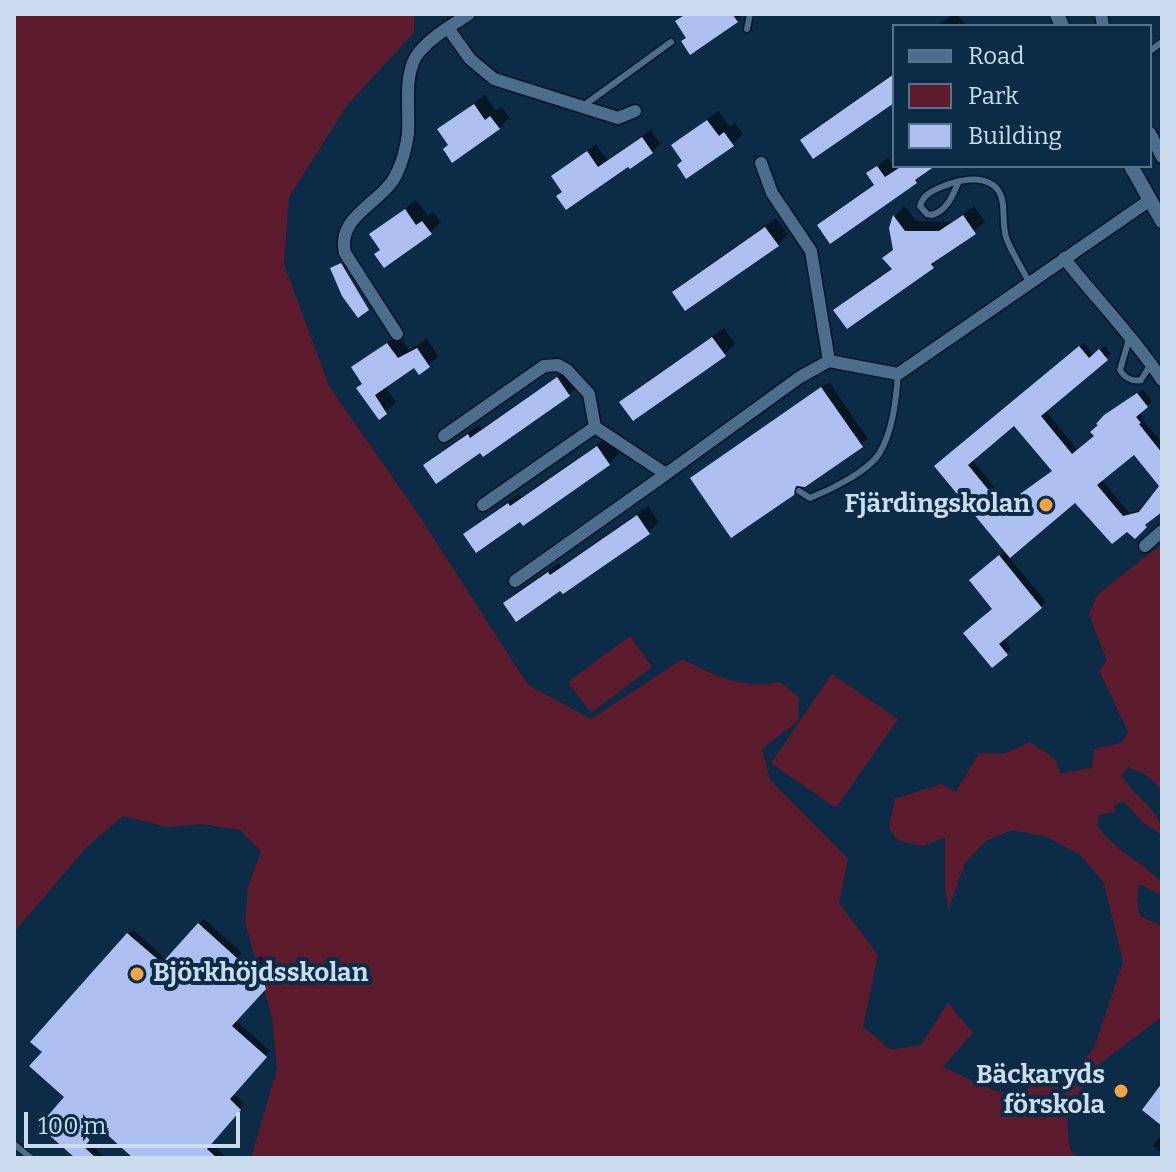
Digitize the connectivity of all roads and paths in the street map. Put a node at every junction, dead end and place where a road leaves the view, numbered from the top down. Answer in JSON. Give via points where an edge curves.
{"nodes":[{"id":1,"x":469,"y":14,"type":"edge"},
{"id":2,"x":750,"y":14,"type":"edge"},
{"id":3,"x":448,"y":28,"type":"junction"},
{"id":4,"x":747,"y":29,"type":"dead end"},
{"id":5,"x":671,"y":42,"type":"dead end"},
{"id":6,"x":582,"y":107,"type":"junction"},
{"id":7,"x":635,"y":111,"type":"dead end"},
{"id":8,"x":1152,"y":137,"type":"edge"},
{"id":9,"x":1162,"y":157,"type":"edge"},
{"id":10,"x":761,"y":163,"type":"dead end"},
{"id":11,"x":1132,"y":168,"type":"edge"},
{"id":12,"x":959,"y":181,"type":"junction"},
{"id":13,"x":1150,"y":200,"type":"junction"},
{"id":14,"x":1162,"y":221,"type":"edge"},
{"id":15,"x":1064,"y":258,"type":"junction"},
{"id":16,"x":1029,"y":282,"type":"junction"},
{"id":17,"x":397,"y":334,"type":"dead end"},
{"id":18,"x":1130,"y":335,"type":"junction"},
{"id":19,"x":829,"y":361,"type":"junction"},
{"id":20,"x":1151,"y":364,"type":"junction"},
{"id":21,"x":898,"y":374,"type":"junction"},
{"id":22,"x":1162,"y":380,"type":"edge"},
{"id":23,"x":595,"y":427,"type":"junction"},
{"id":24,"x":444,"y":436,"type":"dead end"},
{"id":25,"x":666,"y":474,"type":"junction"},
{"id":26,"x":799,"y":491,"type":"dead end"},
{"id":27,"x":483,"y":505,"type":"dead end"},
{"id":28,"x":1162,"y":531,"type":"edge"},
{"id":29,"x":1145,"y":546,"type":"dead end"},
{"id":30,"x":515,"y":581,"type":"dead end"},
{"id":31,"x":14,"y":1144,"type":"edge"},
{"id":32,"x":31,"y":1158,"type":"edge"}],
"edges":[{"from":1,"to":3,"type":"street"},
{"from":2,"to":4,"type":"lane"},
{"from":3,"to":6,"type":"street","via":[[470,59],[494,79]]},
{"from":3,"to":17,"type":"street","via":[[412,62],[408,137],[394,179],[349,224],[343,242]]},
{"from":5,"to":6,"type":"lane"},
{"from":6,"to":7,"type":"street","via":[[618,118]]},
{"from":8,"to":9,"type":"street"},
{"from":10,"to":19,"type":"street","via":[[772,193],[811,251]]},
{"from":11,"to":13,"type":"street"},
{"from":12,"to":12,"type":"lane","via":[[929,192],[922,199],[923,211],[939,213]]},
{"from":12,"to":16,"type":"lane","via":[[981,178],[998,191],[1007,240]]},
{"from":13,"to":14,"type":"street"},
{"from":13,"to":15,"type":"street"},
{"from":15,"to":16,"type":"street"},
{"from":15,"to":18,"type":"street"},
{"from":16,"to":21,"type":"street"},
{"from":18,"to":20,"type":"street"},
{"from":18,"to":20,"type":"lane","via":[[1120,370],[1124,376],[1141,380]]},
{"from":19,"to":21,"type":"street"},
{"from":19,"to":25,"type":"street"},
{"from":20,"to":22,"type":"street"},
{"from":21,"to":26,"type":"lane","via":[[894,412],[878,455],[840,486],[810,498]]},
{"from":23,"to":24,"type":"street","via":[[589,394],[558,365],[544,366]]},
{"from":23,"to":25,"type":"street"},
{"from":23,"to":27,"type":"street"},
{"from":25,"to":30,"type":"street"},
{"from":28,"to":29,"type":"street"},
{"from":31,"to":32,"type":"lane"}]}
